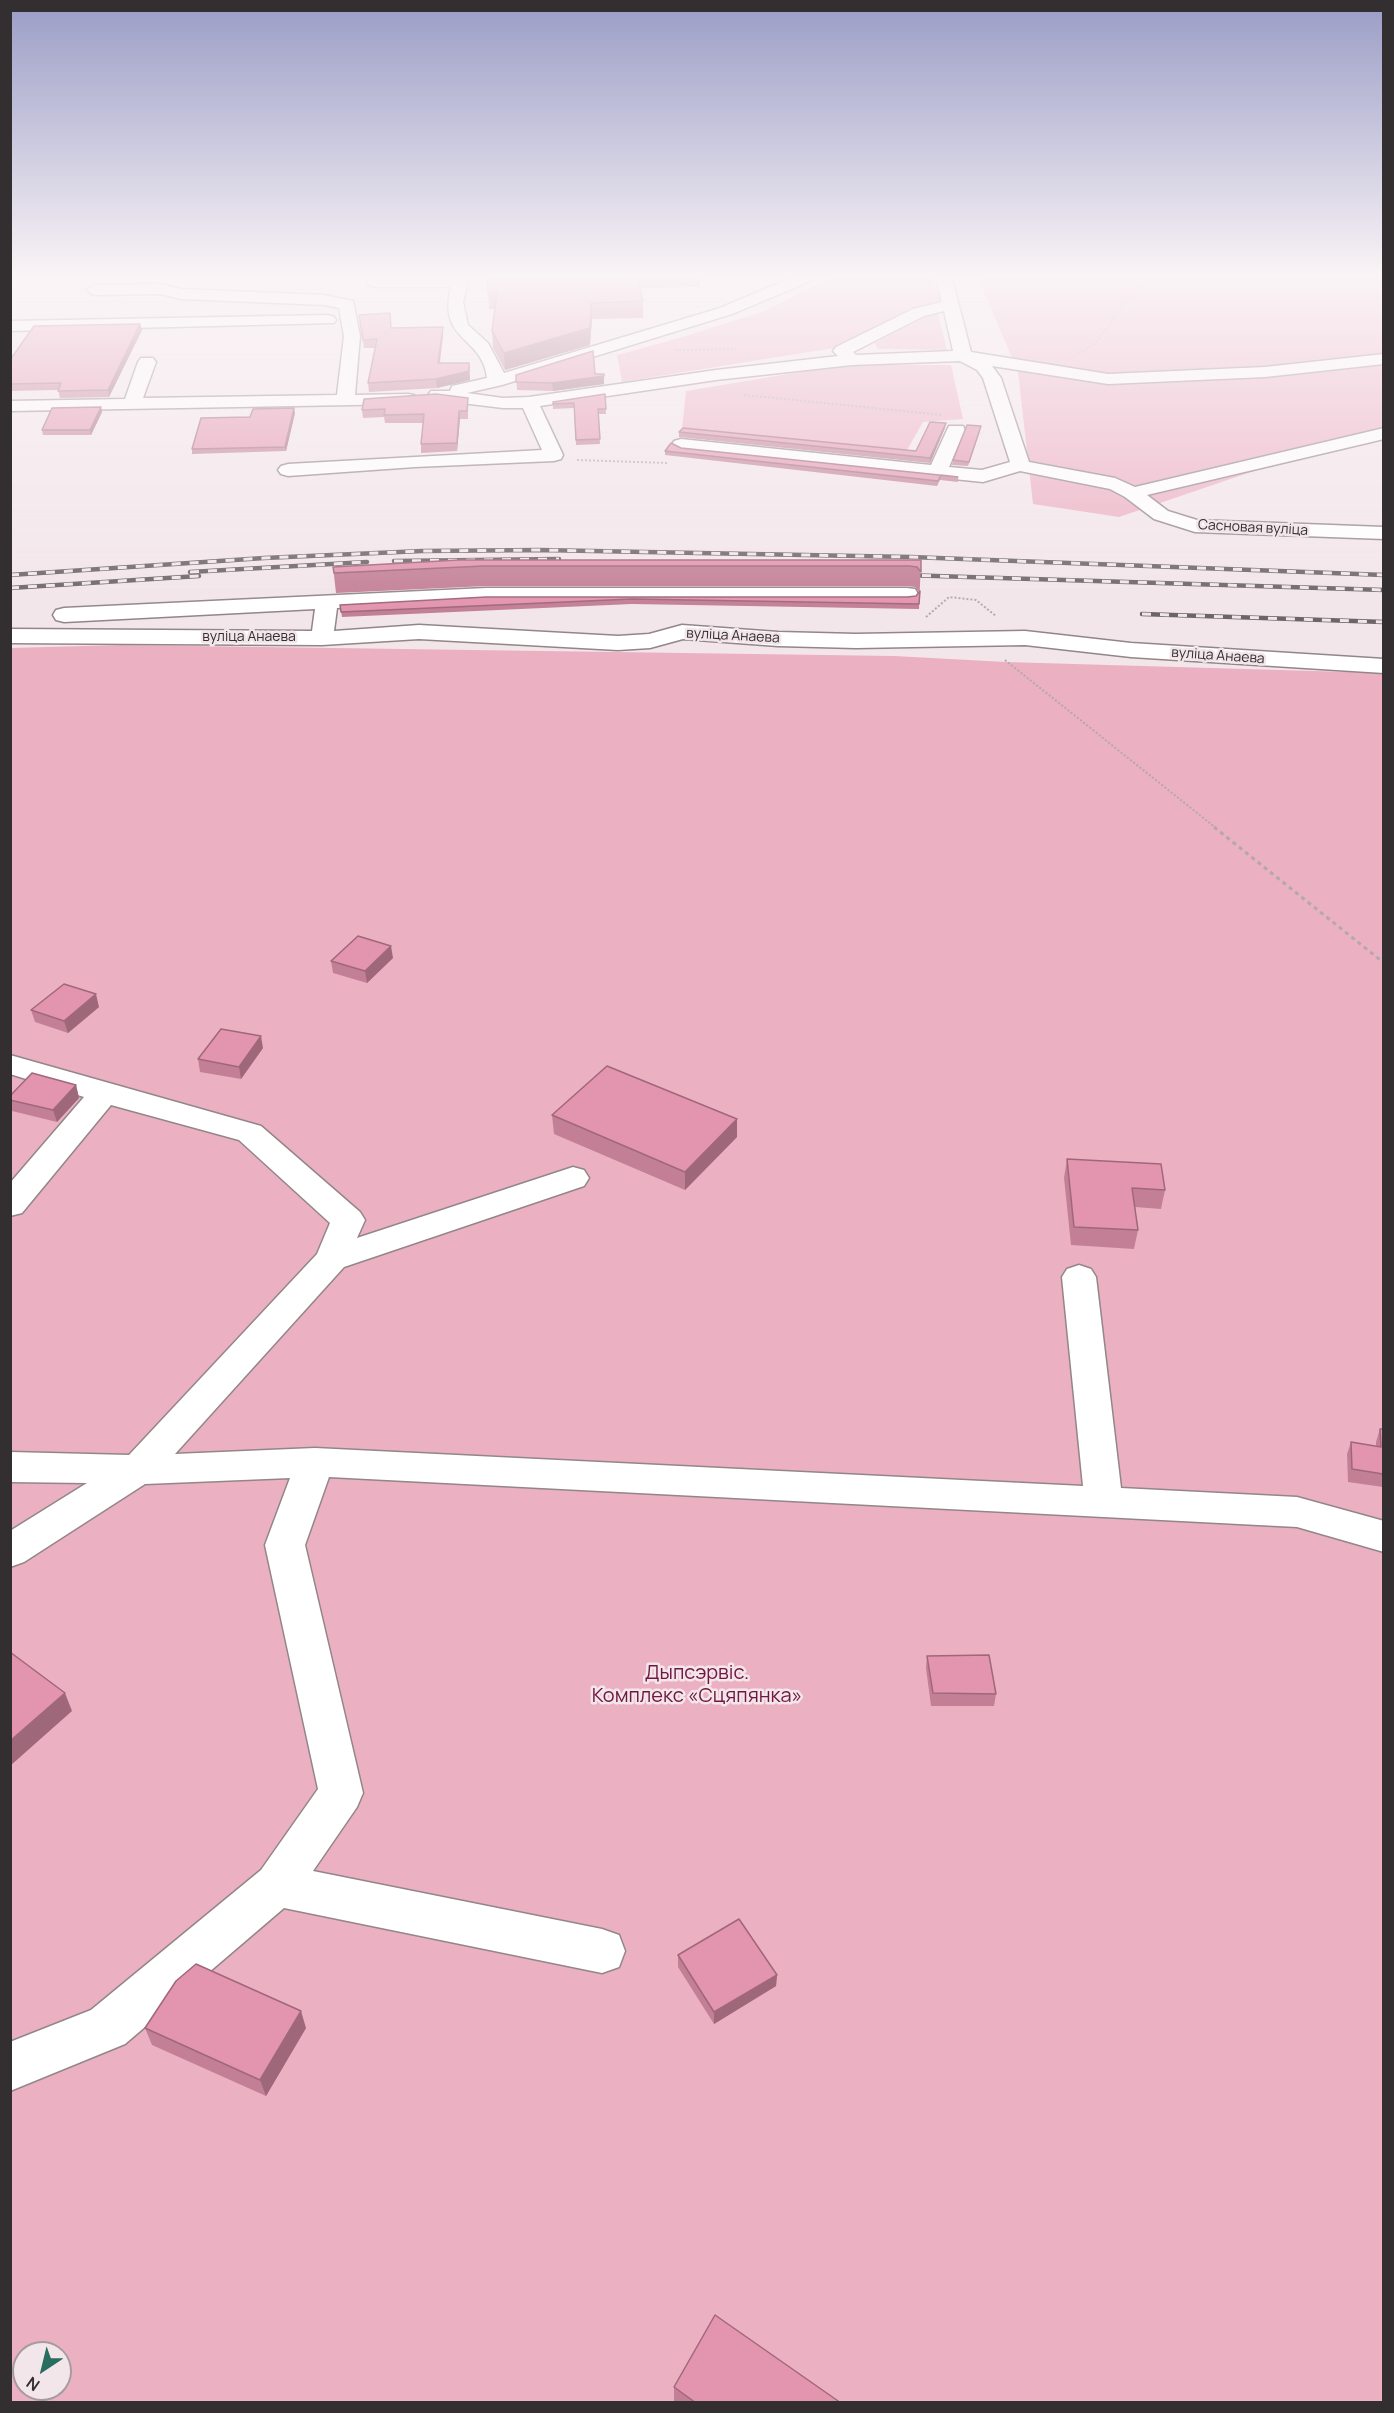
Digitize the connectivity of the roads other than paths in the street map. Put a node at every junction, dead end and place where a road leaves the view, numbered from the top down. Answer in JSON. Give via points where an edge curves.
{"nodes":[{"id":1,"x":138,"y":388,"type":"edge"},
{"id":2,"x":346,"y":388,"type":"edge"},
{"id":3,"x":468,"y":388,"type":"edge"},
{"id":4,"x":629,"y":388,"type":"edge"},
{"id":5,"x":995,"y":388,"type":"edge"},
{"id":6,"x":437,"y":395,"type":"junction"},
{"id":7,"x":345,"y":400,"type":"junction"},
{"id":8,"x":529,"y":402,"type":"junction"},
{"id":9,"x":132,"y":403,"type":"junction"},
{"id":10,"x":10,"y":406,"type":"edge"},
{"id":11,"x":952,"y":423,"type":"road end"},
{"id":12,"x":1383,"y":433,"type":"edge"},
{"id":13,"x":681,"y":445,"type":"edge"},
{"id":14,"x":1021,"y":465,"type":"junction"},
{"id":15,"x":288,"y":470,"type":"dead end"},
{"id":16,"x":938,"y":471,"type":"junction"},
{"id":17,"x":1132,"y":493,"type":"junction"},
{"id":18,"x":1383,"y":533,"type":"edge"},
{"id":19,"x":907,"y":594,"type":"edge"},
{"id":20,"x":327,"y":602,"type":"junction"},
{"id":21,"x":64,"y":615,"type":"dead end"},
{"id":22,"x":10,"y":636,"type":"edge"},
{"id":23,"x":322,"y":638,"type":"junction"},
{"id":24,"x":1383,"y":666,"type":"edge"},
{"id":25,"x":10,"y":1064,"type":"edge"},
{"id":26,"x":104,"y":1093,"type":"junction"},
{"id":27,"x":573,"y":1178,"type":"dead end"},
{"id":28,"x":16,"y":1191,"type":"edge"},
{"id":29,"x":332,"y":1259,"type":"junction"},
{"id":30,"x":1079,"y":1277,"type":"dead end"},
{"id":31,"x":315,"y":1462,"type":"junction"},
{"id":32,"x":10,"y":1467,"type":"edge"},
{"id":33,"x":138,"y":1470,"type":"junction"},
{"id":34,"x":1104,"y":1503,"type":"junction"},
{"id":35,"x":1383,"y":1537,"type":"edge"},
{"id":36,"x":10,"y":1551,"type":"edge"},
{"id":37,"x":277,"y":1885,"type":"junction"},
{"id":38,"x":602,"y":1951,"type":"dead end"},
{"id":39,"x":10,"y":2067,"type":"edge"}],
"edges":[{"from":1,"to":9,"type":"street"},
{"from":2,"to":7,"type":"street"},
{"from":3,"to":6,"type":"street"},
{"from":4,"to":8,"type":"street"},
{"from":5,"to":14,"type":"street"},
{"from":6,"to":7,"type":"street"},
{"from":6,"to":8,"type":"street"},
{"from":7,"to":9,"type":"street"},
{"from":8,"to":15,"type":"street","via":[[554,455]]},
{"from":9,"to":10,"type":"street"},
{"from":11,"to":16,"type":"street"},
{"from":12,"to":17,"type":"street"},
{"from":13,"to":16,"type":"street"},
{"from":14,"to":16,"type":"street","via":[[983,476]]},
{"from":14,"to":17,"type":"street","name":"Сасновая вуліца","via":[[1115,484]]},
{"from":17,"to":18,"type":"street","name":"Сасновая вуліца","via":[[1161,515],[1195,526]]},
{"from":19,"to":20,"type":"street","via":[[486,594]]},
{"from":20,"to":21,"type":"street"},
{"from":20,"to":23,"type":"street"},
{"from":22,"to":23,"type":"street","name":"вуліца Анаева"},
{"from":23,"to":24,"type":"street","name":"вуліца Анаева","via":[[419,632],[618,643],[650,641],[682,632],[846,641],[995,638]]},
{"from":25,"to":26,"type":"street"},
{"from":26,"to":28,"type":"street"},
{"from":26,"to":29,"type":"street","via":[[250,1133],[348,1220]]},
{"from":27,"to":29,"type":"street"},
{"from":29,"to":33,"type":"street"},
{"from":30,"to":34,"type":"street"},
{"from":31,"to":33,"type":"street"},
{"from":31,"to":34,"type":"street"},
{"from":31,"to":37,"type":"street","via":[[285,1545],[341,1793]]},
{"from":32,"to":33,"type":"street"},
{"from":33,"to":36,"type":"street"},
{"from":34,"to":35,"type":"street","via":[[1297,1512]]},
{"from":37,"to":38,"type":"street"},
{"from":37,"to":39,"type":"street","via":[[108,2027]]}]}
